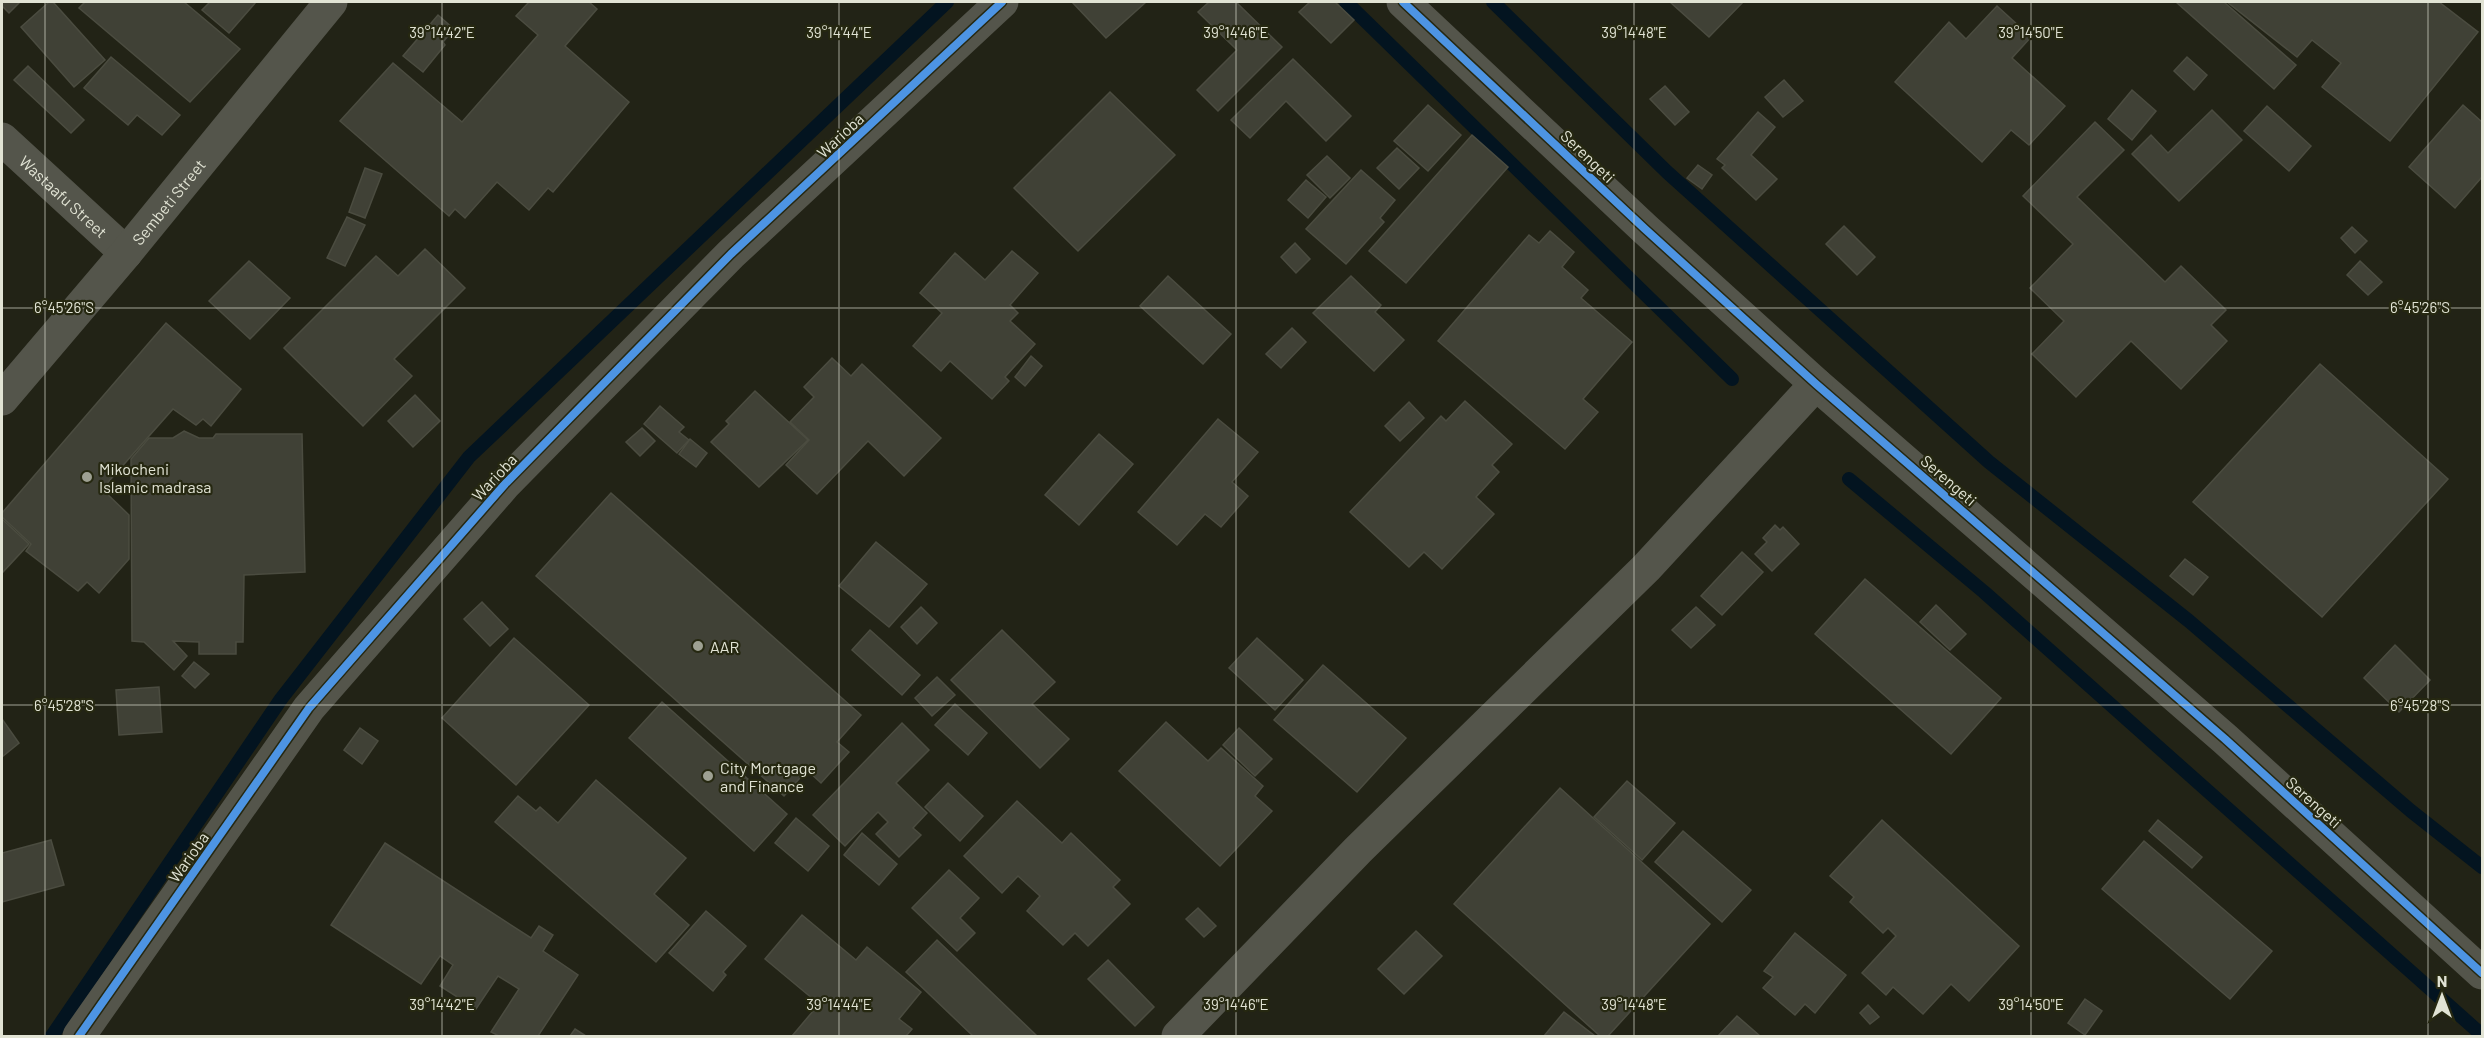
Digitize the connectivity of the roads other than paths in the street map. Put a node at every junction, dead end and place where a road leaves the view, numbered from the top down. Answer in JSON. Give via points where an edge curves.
{"nodes":[{"id":1,"x":331,"y":2,"type":"edge"},
{"id":2,"x":1002,"y":2,"type":"edge"},
{"id":3,"x":1402,"y":2,"type":"edge"},
{"id":4,"x":2,"y":139,"type":"edge"},
{"id":5,"x":126,"y":253,"type":"junction"},
{"id":6,"x":1816,"y":384,"type":"junction"},
{"id":7,"x":2,"y":399,"type":"edge"},
{"id":8,"x":2482,"y":974,"type":"edge"},
{"id":9,"x":1189,"y":1033,"type":"edge"},
{"id":10,"x":79,"y":1036,"type":"edge"}],
"edges":[{"from":1,"to":5,"type":"street","name":"Sembeti Street"},
{"from":2,"to":10,"type":"street","name":"Warioba","via":[[731,254],[505,484],[309,708]]},
{"from":3,"to":6,"type":"street","name":"Serengeti"},
{"from":4,"to":5,"type":"street","name":"Wastaafu Street"},
{"from":5,"to":7,"type":"street","name":"Sembeti Street"},
{"from":6,"to":8,"type":"street","name":"Serengeti","via":[[2225,739]]},
{"from":6,"to":9,"type":"street","via":[[1646,568],[1358,850]]}]}
